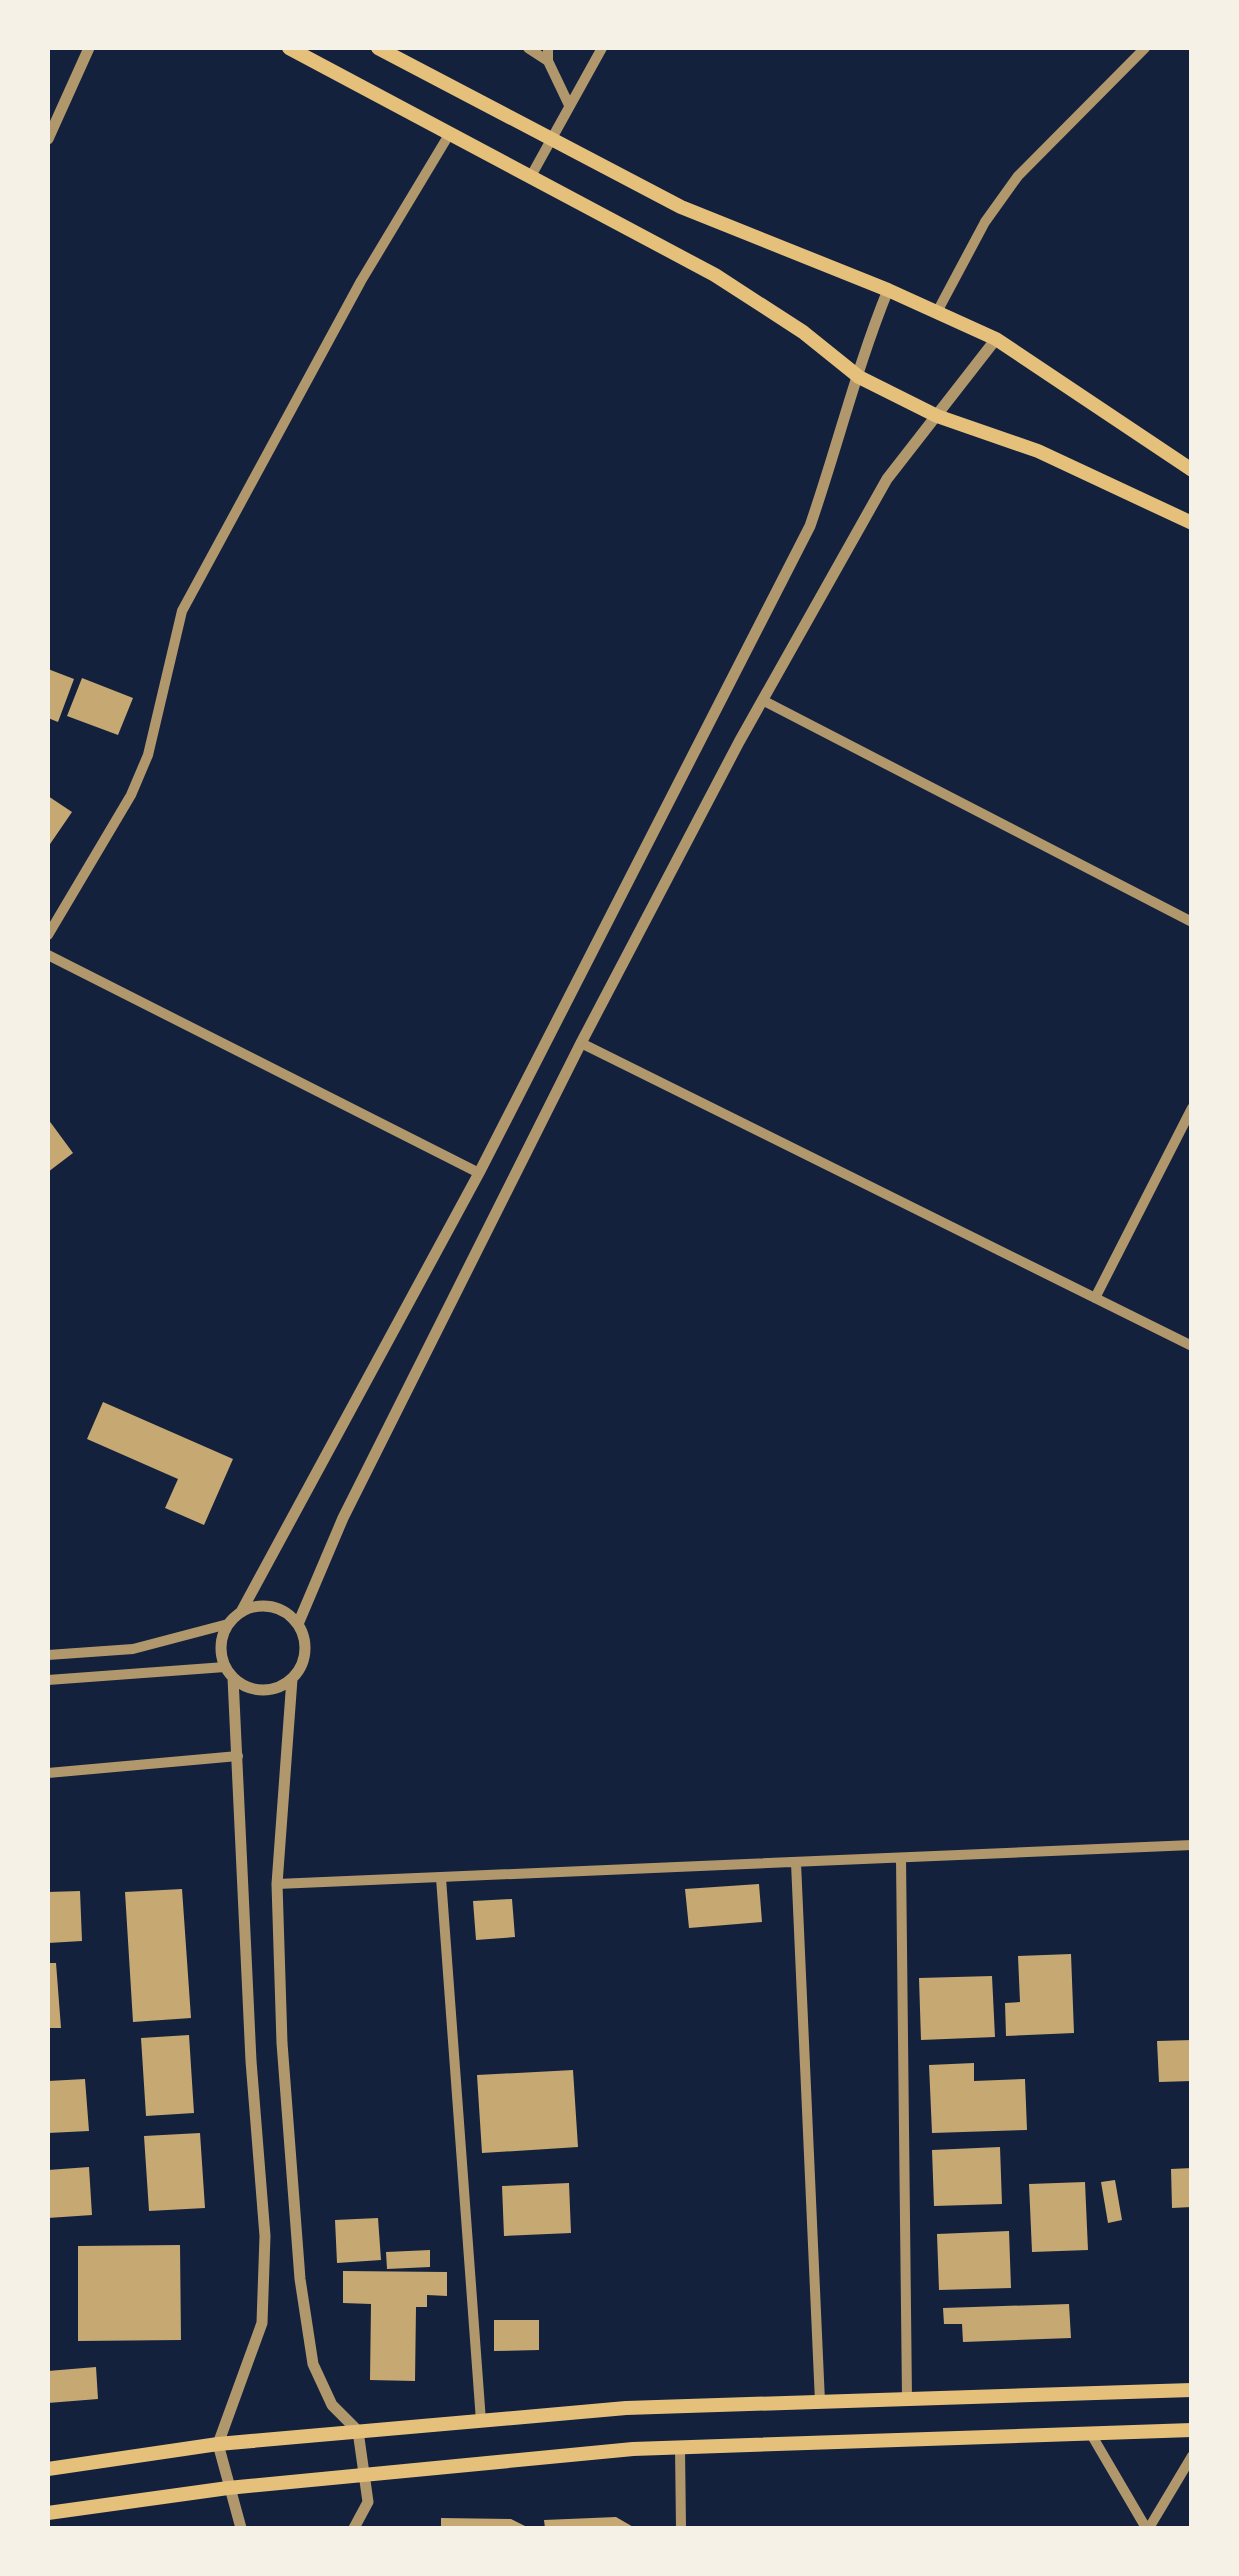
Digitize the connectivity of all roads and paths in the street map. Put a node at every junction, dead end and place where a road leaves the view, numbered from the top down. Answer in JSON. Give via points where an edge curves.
{"nodes":[{"id":1,"x":89,"y":48,"type":"edge"},
{"id":2,"x":289,"y":48,"type":"edge"},
{"id":3,"x":378,"y":48,"type":"edge"},
{"id":4,"x":528,"y":48,"type":"edge"},
{"id":5,"x":548,"y":48,"type":"edge"},
{"id":6,"x":602,"y":48,"type":"edge"},
{"id":7,"x":1145,"y":48,"type":"edge"},
{"id":8,"x":548,"y":61,"type":"junction"},
{"id":9,"x":569,"y":105,"type":"junction"},
{"id":10,"x":450,"y":134,"type":"junction"},
{"id":11,"x":552,"y":138,"type":"junction"},
{"id":12,"x":48,"y":139,"type":"edge"},
{"id":13,"x":531,"y":176,"type":"junction"},
{"id":14,"x":888,"y":290,"type":"junction"},
{"id":15,"x":937,"y":312,"type":"junction"},
{"id":16,"x":996,"y":338,"type":"junction"},
{"id":17,"x":859,"y":377,"type":"junction"},
{"id":18,"x":938,"y":416,"type":"junction"},
{"id":19,"x":1192,"y":470,"type":"edge"},
{"id":20,"x":1192,"y":523,"type":"edge"},
{"id":21,"x":764,"y":701,"type":"junction"},
{"id":22,"x":1192,"y":922,"type":"edge"},
{"id":23,"x":48,"y":936,"type":"edge"},
{"id":24,"x":48,"y":955,"type":"edge"},
{"id":25,"x":581,"y":1043,"type":"junction"},
{"id":26,"x":1192,"y":1108,"type":"edge"},
{"id":27,"x":480,"y":1173,"type":"junction"},
{"id":28,"x":1095,"y":1298,"type":"junction"},
{"id":29,"x":1192,"y":1346,"type":"edge"},
{"id":30,"x":241,"y":1612,"type":"junction"},
{"id":31,"x":228,"y":1624,"type":"junction"},
{"id":32,"x":298,"y":1624,"type":"junction"},
{"id":33,"x":48,"y":1656,"type":"edge"},
{"id":34,"x":225,"y":1667,"type":"junction"},
{"id":35,"x":233,"y":1678,"type":"junction"},
{"id":36,"x":292,"y":1679,"type":"junction"},
{"id":37,"x":48,"y":1680,"type":"edge"},
{"id":38,"x":238,"y":1756,"type":"junction"},
{"id":39,"x":48,"y":1773,"type":"edge"},
{"id":40,"x":1192,"y":1845,"type":"edge"},
{"id":41,"x":901,"y":1858,"type":"junction"},
{"id":42,"x":796,"y":1863,"type":"junction"},
{"id":43,"x":441,"y":1878,"type":"junction"},
{"id":44,"x":278,"y":1884,"type":"junction"},
{"id":45,"x":1192,"y":2390,"type":"edge"},
{"id":46,"x":908,"y":2399,"type":"junction"},
{"id":47,"x":820,"y":2402,"type":"junction"},
{"id":48,"x":480,"y":2420,"type":"junction"},
{"id":49,"x":1192,"y":2430,"type":"edge"},
{"id":50,"x":358,"y":2431,"type":"junction"},
{"id":51,"x":1091,"y":2434,"type":"junction"},
{"id":52,"x":218,"y":2444,"type":"junction"},
{"id":53,"x":680,"y":2448,"type":"junction"},
{"id":54,"x":1192,"y":2456,"type":"edge"},
{"id":55,"x":48,"y":2469,"type":"edge"},
{"id":56,"x":367,"y":2474,"type":"junction"},
{"id":57,"x":228,"y":2488,"type":"junction"},
{"id":58,"x":48,"y":2513,"type":"edge"},
{"id":59,"x":241,"y":2528,"type":"edge"},
{"id":60,"x":354,"y":2528,"type":"edge"},
{"id":61,"x":681,"y":2528,"type":"edge"},
{"id":62,"x":1147,"y":2528,"type":"edge"}],
"edges":[{"from":1,"to":12,"type":"street"},
{"from":2,"to":10,"type":"main road"},
{"from":3,"to":11,"type":"main road"},
{"from":4,"to":8,"type":"street"},
{"from":5,"to":8,"type":"street"},
{"from":6,"to":9,"type":"street"},
{"from":7,"to":15,"type":"street","via":[[1018,176]]},
{"from":8,"to":9,"type":"street"},
{"from":9,"to":11,"type":"street"},
{"from":10,"to":13,"type":"main road"},
{"from":10,"to":23,"type":"street","via":[[361,281],[182,611],[148,755]]},
{"from":11,"to":13,"type":"street"},
{"from":11,"to":14,"type":"main road","via":[[729,228]]},
{"from":13,"to":17,"type":"main road","via":[[715,275]]},
{"from":14,"to":15,"type":"main road"},
{"from":14,"to":17,"type":"street"},
{"from":15,"to":16,"type":"main road"},
{"from":16,"to":18,"type":"street"},
{"from":16,"to":19,"type":"main road"},
{"from":17,"to":18,"type":"main road"},
{"from":17,"to":27,"type":"street","via":[[810,526]]},
{"from":18,"to":20,"type":"main road","via":[[1038,451]]},
{"from":18,"to":21,"type":"street","via":[[887,479]]},
{"from":21,"to":22,"type":"street"},
{"from":21,"to":25,"type":"street"},
{"from":24,"to":27,"type":"street"},
{"from":25,"to":28,"type":"street"},
{"from":25,"to":32,"type":"street","via":[[351,1501]]},
{"from":26,"to":28,"type":"street"},
{"from":27,"to":30,"type":"street"},
{"from":28,"to":29,"type":"street"},
{"from":30,"to":31,"type":"street"},
{"from":30,"to":32,"type":"street","via":[[278,1608]]},
{"from":31,"to":33,"type":"street","via":[[134,1648]]},
{"from":31,"to":34,"type":"street","via":[[221,1643]]},
{"from":32,"to":36,"type":"street","via":[[305,1656]]},
{"from":34,"to":35,"type":"street"},
{"from":34,"to":37,"type":"street"},
{"from":35,"to":36,"type":"street","via":[[269,1690]]},
{"from":35,"to":38,"type":"street"},
{"from":36,"to":44,"type":"street"},
{"from":38,"to":39,"type":"street"},
{"from":38,"to":52,"type":"street","via":[[264,2236],[262,2322]]},
{"from":40,"to":41,"type":"street"},
{"from":41,"to":42,"type":"street"},
{"from":41,"to":46,"type":"street"},
{"from":42,"to":43,"type":"street"},
{"from":42,"to":47,"type":"street"},
{"from":43,"to":44,"type":"street"},
{"from":43,"to":48,"type":"street"},
{"from":44,"to":50,"type":"street","via":[[300,2278],[313,2364],[332,2405]]},
{"from":45,"to":46,"type":"main road"},
{"from":46,"to":47,"type":"main road"},
{"from":47,"to":48,"type":"main road"},
{"from":48,"to":50,"type":"main road"},
{"from":49,"to":51,"type":"main road"},
{"from":50,"to":52,"type":"main road"},
{"from":50,"to":56,"type":"street"},
{"from":51,"to":53,"type":"main road"},
{"from":51,"to":62,"type":"street"},
{"from":52,"to":55,"type":"main road"},
{"from":52,"to":57,"type":"street"},
{"from":53,"to":56,"type":"main road"},
{"from":53,"to":61,"type":"street"},
{"from":54,"to":62,"type":"street"},
{"from":56,"to":57,"type":"main road"},
{"from":56,"to":60,"type":"street","via":[[368,2502]]},
{"from":57,"to":58,"type":"main road"},
{"from":57,"to":59,"type":"street"}]}
